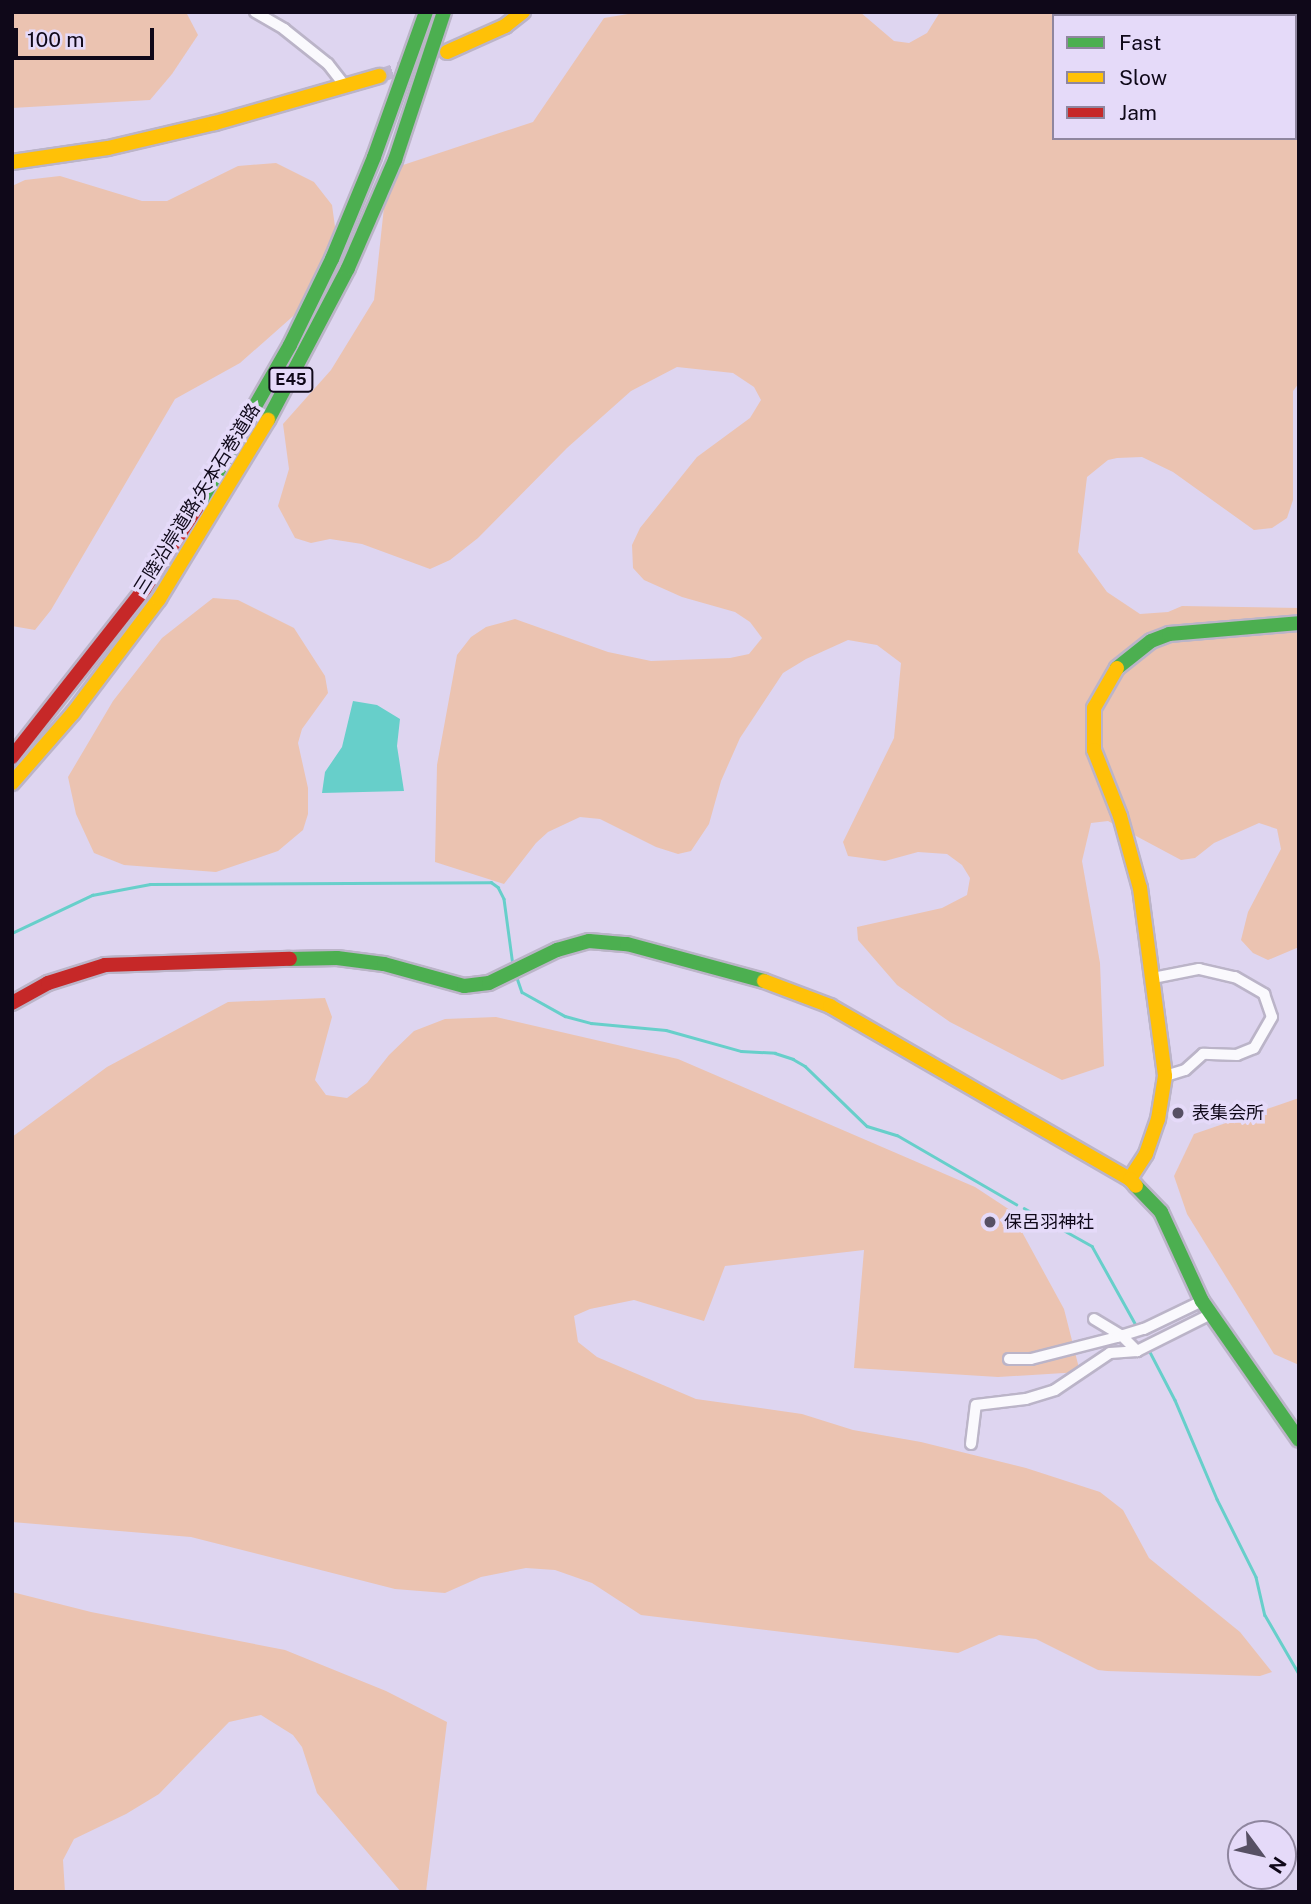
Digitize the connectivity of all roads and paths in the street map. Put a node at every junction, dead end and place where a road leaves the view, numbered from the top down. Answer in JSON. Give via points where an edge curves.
{"nodes":[{"id":1,"x":255,"y":12,"type":"edge"},
{"id":2,"x":426,"y":12,"type":"edge"},
{"id":3,"x":444,"y":12,"type":"edge"},
{"id":4,"x":523,"y":12,"type":"edge"},
{"id":5,"x":447,"y":52,"type":"dead end"},
{"id":6,"x":379,"y":76,"type":"tunnel mouth"},
{"id":7,"x":345,"y":86,"type":"junction"},
{"id":8,"x":12,"y":162,"type":"edge"},
{"id":9,"x":1299,"y":623,"type":"edge"},
{"id":10,"x":12,"y":757,"type":"edge"},
{"id":11,"x":12,"y":783,"type":"edge"},
{"id":12,"x":1153,"y":978,"type":"junction"},
{"id":13,"x":12,"y":1003,"type":"edge"},
{"id":14,"x":1165,"y":1076,"type":"junction"},
{"id":15,"x":1130,"y":1179,"type":"junction"},
{"id":16,"x":1202,"y":1301,"type":"junction"},
{"id":17,"x":1211,"y":1314,"type":"junction"},
{"id":18,"x":1094,"y":1319,"type":"dead end"},
{"id":19,"x":1121,"y":1335,"type":"junction"},
{"id":20,"x":1136,"y":1351,"type":"junction"},
{"id":21,"x":1009,"y":1359,"type":"dead end"},
{"id":22,"x":1299,"y":1440,"type":"edge"},
{"id":23,"x":971,"y":1444,"type":"dead end"}],
"edges":[{"from":1,"to":7,"type":"street","via":[[328,64]]},
{"from":2,"to":10,"type":"main road","name":"三陸沿岸道路;矢本石巻道路","number":"E45","via":[[374,157],[290,345],[192,516],[144,589]]},
{"from":3,"to":11,"type":"main road","name":"三陸沿岸道路;矢本石巻道路","number":"E45","via":[[394,160],[306,354],[207,526],[159,599],[73,713]]},
{"from":4,"to":5,"type":"main road","via":[[505,26]]},
{"from":6,"to":7,"type":"main road"},
{"from":7,"to":8,"type":"main road","via":[[215,124],[122,145]]},
{"from":9,"to":12,"type":"main road","via":[[1169,634],[1151,641],[1128,656],[1109,678],[1094,708],[1094,750],[1133,861]]},
{"from":12,"to":14,"type":"main road"},
{"from":12,"to":14,"type":"street","via":[[1199,969],[1235,978],[1264,994],[1272,1017],[1254,1048],[1237,1055],[1203,1054],[1185,1070]]},
{"from":13,"to":15,"type":"main road","via":[[47,983],[105,965],[337,958],[384,964],[464,986],[497,980],[572,945],[589,941],[627,944],[809,995]]},
{"from":14,"to":15,"type":"main road","via":[[1158,1119],[1146,1154]]},
{"from":15,"to":16,"type":"main road","via":[[1161,1212]]},
{"from":16,"to":17,"type":"main road"},
{"from":16,"to":19,"type":"street"},
{"from":17,"to":20,"type":"street"},
{"from":17,"to":22,"type":"main road"},
{"from":18,"to":19,"type":"street"},
{"from":19,"to":20,"type":"street"},
{"from":19,"to":21,"type":"street","via":[[1031,1359]]},
{"from":20,"to":23,"type":"street","via":[[1110,1353],[1055,1390],[976,1405]]}]}
